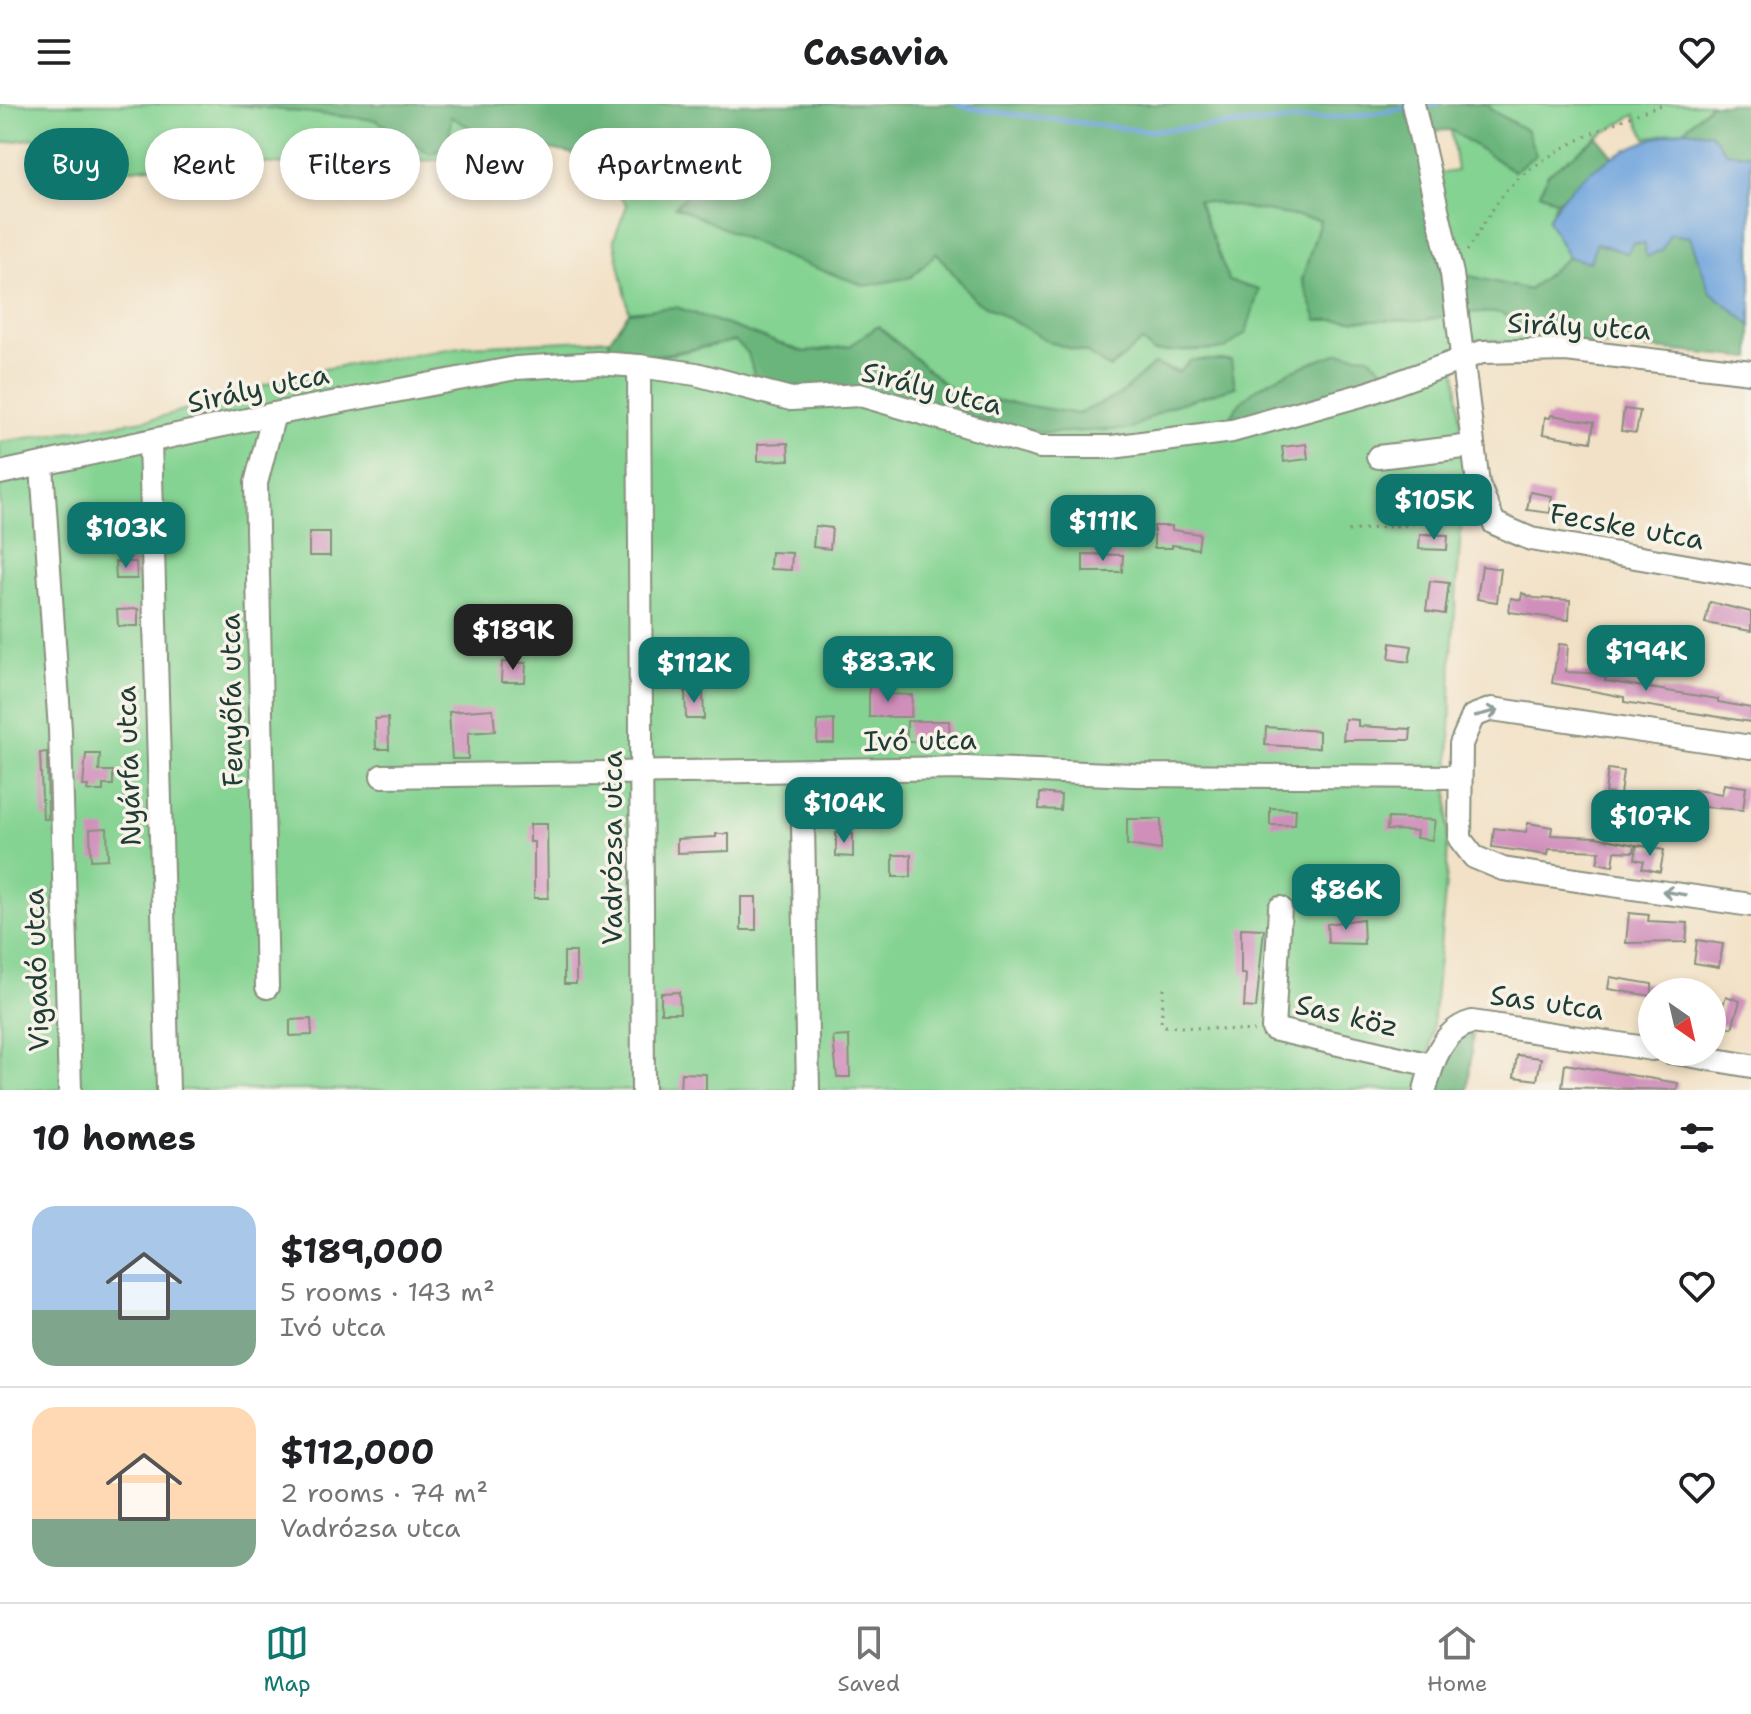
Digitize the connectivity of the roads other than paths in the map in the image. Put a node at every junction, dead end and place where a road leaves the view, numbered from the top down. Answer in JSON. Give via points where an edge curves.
{"nodes":[{"id":1,"x":1414,"y":111,"type":"edge"},
{"id":2,"x":1461,"y":358,"type":"junction"},
{"id":3,"x":639,"y":366,"type":"junction"},
{"id":4,"x":1751,"y":372,"type":"edge"},
{"id":5,"x":274,"y":414,"type":"junction"},
{"id":6,"x":150,"y":441,"type":"junction"},
{"id":7,"x":1472,"y":446,"type":"junction"},
{"id":8,"x":1378,"y":457,"type":"dead end"},
{"id":9,"x":42,"y":466,"type":"junction"},
{"id":10,"x":0,"y":473,"type":"edge"},
{"id":11,"x":1751,"y":577,"type":"edge"},
{"id":12,"x":1751,"y":747,"type":"edge"},
{"id":13,"x":802,"y":772,"type":"junction"},
{"id":14,"x":642,"y":773,"type":"junction"},
{"id":15,"x":382,"y":776,"type":"dead end"},
{"id":16,"x":1459,"y":777,"type":"junction"},
{"id":17,"x":1751,"y":905,"type":"edge"},
{"id":18,"x":1280,"y":908,"type":"dead end"},
{"id":19,"x":267,"y":987,"type":"dead end"},
{"id":20,"x":1638,"y":1047,"type":"edge"},
{"id":21,"x":1726,"y":1062,"type":"edge"},
{"id":22,"x":1431,"y":1065,"type":"junction"},
{"id":23,"x":1751,"y":1066,"type":"edge"},
{"id":24,"x":70,"y":1090,"type":"edge"},
{"id":25,"x":168,"y":1090,"type":"edge"},
{"id":26,"x":643,"y":1090,"type":"edge"},
{"id":27,"x":808,"y":1090,"type":"edge"},
{"id":28,"x":1425,"y":1090,"type":"edge"}],
"edges":[{"from":1,"to":2,"type":"street","via":[[1452,274]]},
{"from":2,"to":3,"type":"street","name":"Sirály utca","via":[[1369,393],[1232,431],[1112,447],[1040,447],[860,395],[791,399],[696,374]]},
{"from":2,"to":4,"type":"street","name":"Sirály utca","via":[[1482,352],[1566,350]]},
{"from":2,"to":7,"type":"street"},
{"from":3,"to":5,"type":"street","name":"Sirály utca","via":[[516,368]]},
{"from":3,"to":14,"type":"street","name":"Vadrózsa utca"},
{"from":5,"to":6,"type":"street","name":"Sirály utca"},
{"from":5,"to":19,"type":"street","name":"Fenyőfa utca","via":[[256,483]]},
{"from":6,"to":9,"type":"street","name":"Sirály utca"},
{"from":6,"to":25,"type":"street","name":"Nyárfa utca"},
{"from":7,"to":8,"type":"street"},
{"from":7,"to":11,"type":"street","name":"Fecske utca","via":[[1488,516],[1503,530]]},
{"from":9,"to":10,"type":"street","name":"Sirály utca"},
{"from":9,"to":24,"type":"street","name":"Vigadó utca","via":[[59,698]]},
{"from":16,"to":12,"type":"street","one_way":true,"via":[[1465,728],[1473,716],[1492,709]]},
{"from":13,"to":14,"type":"street","name":"Ivó utca"},
{"from":13,"to":16,"type":"street","name":"Ivó utca","via":[[966,768]]},
{"from":13,"to":27,"type":"street"},
{"from":14,"to":15,"type":"street","name":"Ivó utca"},
{"from":14,"to":26,"type":"street","name":"Vadrózsa utca"},
{"from":17,"to":16,"type":"street","one_way":true,"via":[[1484,863],[1460,839]]},
{"from":18,"to":22,"type":"street","name":"Sas köz","via":[[1273,1029]]},
{"from":20,"to":22,"type":"street","name":"Sas utca","via":[[1472,1022],[1459,1025]]},
{"from":21,"to":23,"type":"street"},
{"from":22,"to":28,"type":"street","name":"Sas utca"}]}
